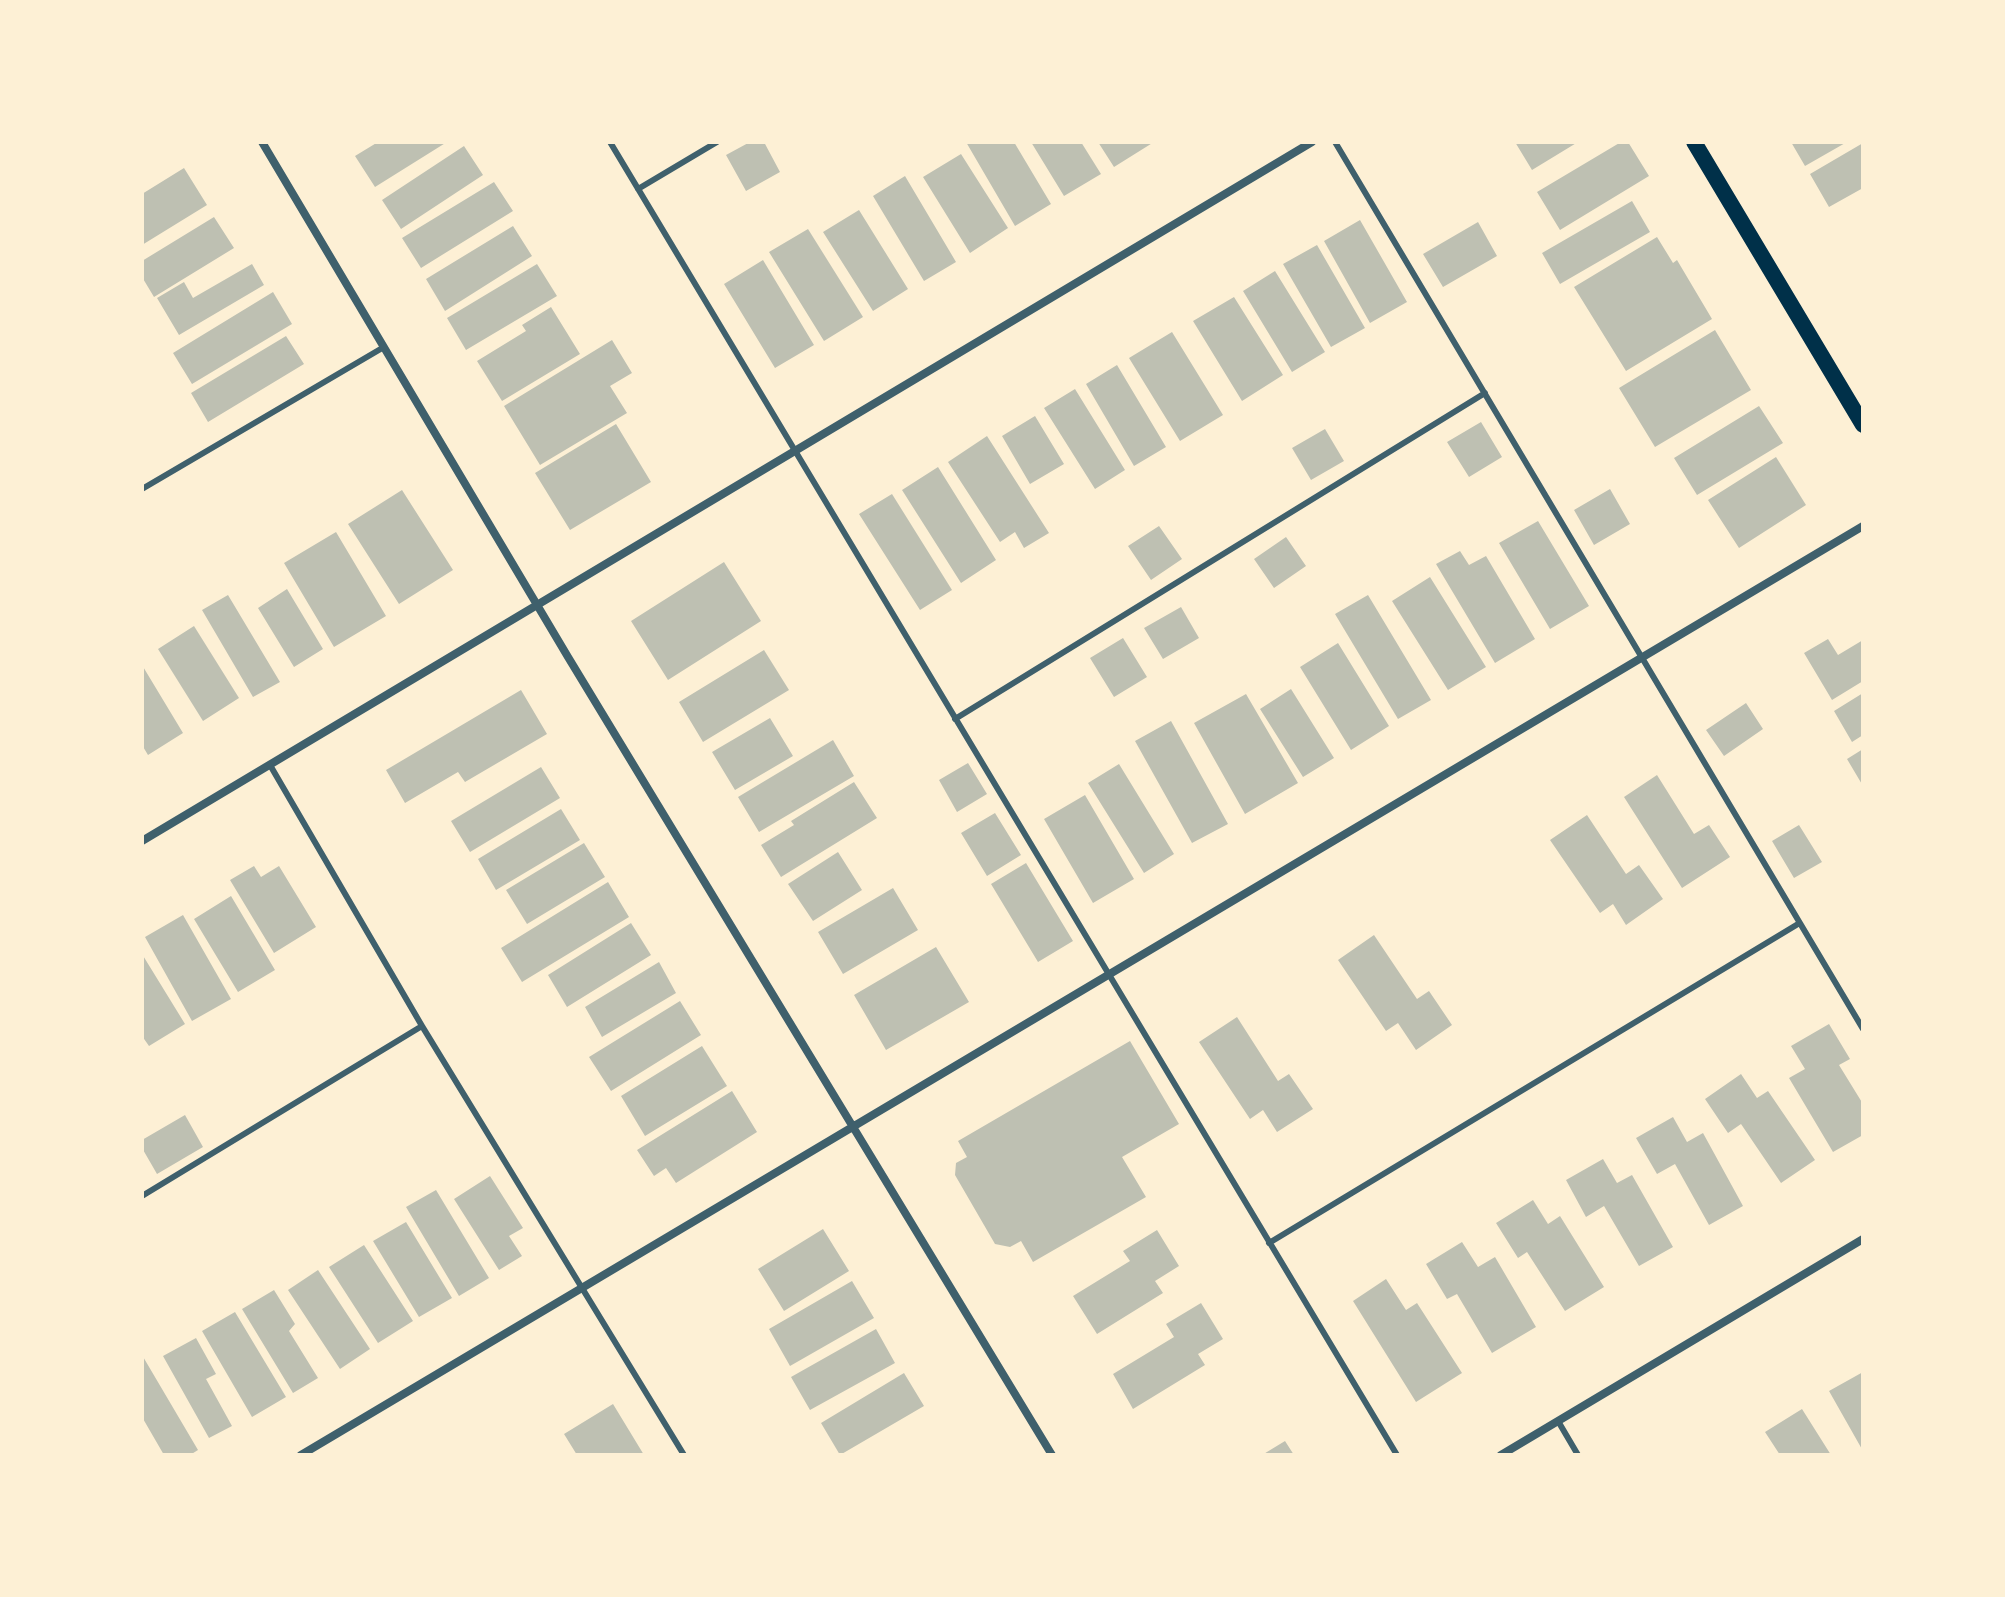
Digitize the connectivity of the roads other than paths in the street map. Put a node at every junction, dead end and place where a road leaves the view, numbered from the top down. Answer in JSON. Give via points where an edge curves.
{"nodes":[{"id":1,"x":262,"y":142,"type":"edge"},
{"id":2,"x":610,"y":142,"type":"edge"},
{"id":3,"x":717,"y":142,"type":"edge"},
{"id":4,"x":1312,"y":142,"type":"edge"},
{"id":5,"x":1335,"y":142,"type":"edge"},
{"id":6,"x":1694,"y":142,"type":"edge"},
{"id":7,"x":638,"y":189,"type":"junction"},
{"id":8,"x":384,"y":347,"type":"junction"},
{"id":9,"x":1485,"y":393,"type":"junction"},
{"id":10,"x":1863,"y":425,"type":"edge"},
{"id":11,"x":795,"y":451,"type":"junction"},
{"id":12,"x":142,"y":489,"type":"edge"},
{"id":13,"x":1863,"y":526,"type":"edge"},
{"id":14,"x":537,"y":605,"type":"junction"},
{"id":15,"x":1642,"y":657,"type":"junction"},
{"id":16,"x":955,"y":719,"type":"junction"},
{"id":17,"x":270,"y":765,"type":"junction"},
{"id":18,"x":142,"y":841,"type":"edge"},
{"id":19,"x":1798,"y":924,"type":"junction"},
{"id":20,"x":1108,"y":974,"type":"junction"},
{"id":21,"x":422,"y":1026,"type":"junction"},
{"id":22,"x":1863,"y":1029,"type":"edge"},
{"id":23,"x":852,"y":1126,"type":"junction"},
{"id":24,"x":142,"y":1196,"type":"edge"},
{"id":25,"x":1863,"y":1239,"type":"edge"},
{"id":26,"x":1269,"y":1243,"type":"junction"},
{"id":27,"x":583,"y":1287,"type":"junction"},
{"id":28,"x":1558,"y":1421,"type":"junction"},
{"id":29,"x":301,"y":1455,"type":"edge"},
{"id":30,"x":684,"y":1455,"type":"edge"},
{"id":31,"x":1052,"y":1455,"type":"edge"},
{"id":32,"x":1397,"y":1455,"type":"edge"},
{"id":33,"x":1501,"y":1455,"type":"edge"},
{"id":34,"x":1578,"y":1455,"type":"edge"}],
"edges":[{"from":1,"to":8,"type":"street"},
{"from":2,"to":7,"type":"lane"},
{"from":3,"to":7,"type":"lane"},
{"from":4,"to":11,"type":"street"},
{"from":5,"to":9,"type":"lane"},
{"from":6,"to":10,"type":"main road"},
{"from":7,"to":11,"type":"lane"},
{"from":8,"to":12,"type":"lane"},
{"from":8,"to":14,"type":"street"},
{"from":9,"to":15,"type":"lane"},
{"from":9,"to":16,"type":"lane"},
{"from":11,"to":14,"type":"street"},
{"from":11,"to":16,"type":"lane"},
{"from":13,"to":15,"type":"street"},
{"from":14,"to":17,"type":"street"},
{"from":14,"to":23,"type":"street"},
{"from":15,"to":19,"type":"lane"},
{"from":15,"to":20,"type":"street"},
{"from":16,"to":20,"type":"lane"},
{"from":17,"to":18,"type":"street"},
{"from":17,"to":21,"type":"lane"},
{"from":19,"to":22,"type":"lane"},
{"from":19,"to":26,"type":"lane"},
{"from":20,"to":23,"type":"street"},
{"from":20,"to":26,"type":"lane"},
{"from":21,"to":24,"type":"lane"},
{"from":21,"to":27,"type":"lane"},
{"from":23,"to":27,"type":"street"},
{"from":23,"to":31,"type":"street"},
{"from":25,"to":28,"type":"street"},
{"from":26,"to":32,"type":"lane"},
{"from":27,"to":29,"type":"street"},
{"from":27,"to":30,"type":"lane"},
{"from":28,"to":33,"type":"street"},
{"from":28,"to":34,"type":"lane"}]}
